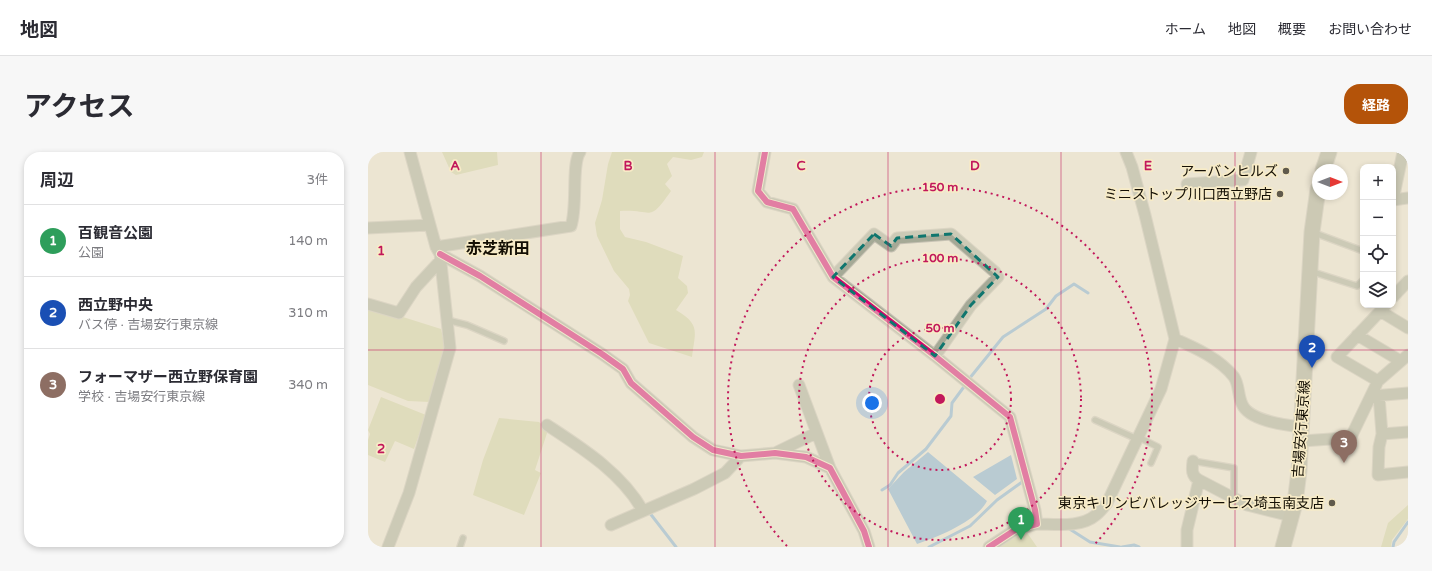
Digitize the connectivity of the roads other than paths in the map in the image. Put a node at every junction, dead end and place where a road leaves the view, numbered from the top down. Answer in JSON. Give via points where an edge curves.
{"nodes":[{"id":1,"x":410,"y":152,"type":"edge"},
{"id":2,"x":580,"y":152,"type":"edge"},
{"id":3,"x":765,"y":152,"type":"edge"},
{"id":4,"x":1126,"y":152,"type":"edge"},
{"id":5,"x":1251,"y":152,"type":"edge"},
{"id":6,"x":1327,"y":152,"type":"edge"},
{"id":7,"x":1403,"y":152,"type":"edge"},
{"id":8,"x":1324,"y":164,"type":"edge"},
{"id":9,"x":1187,"y":184,"type":"dead end"},
{"id":10,"x":1408,"y":198,"type":"edge"},
{"id":11,"x":1316,"y":200,"type":"edge"},
{"id":12,"x":430,"y":224,"type":"junction"},
{"id":13,"x":368,"y":228,"type":"edge"},
{"id":14,"x":1312,"y":232,"type":"junction"},
{"id":15,"x":1360,"y":249,"type":"edge"},
{"id":16,"x":439,"y":254,"type":"junction"},
{"id":17,"x":1310,"y":270,"type":"junction"},
{"id":18,"x":833,"y":277,"type":"junction"},
{"id":19,"x":1360,"y":283,"type":"edge"},
{"id":20,"x":1407,"y":283,"type":"edge"},
{"id":21,"x":1396,"y":294,"type":"edge"},
{"id":22,"x":368,"y":304,"type":"edge"},
{"id":23,"x":1383,"y":308,"type":"edge"},
{"id":24,"x":447,"y":320,"type":"junction"},
{"id":25,"x":1408,"y":328,"type":"edge"},
{"id":26,"x":1357,"y":334,"type":"junction"},
{"id":27,"x":504,"y":340,"type":"dead end"},
{"id":28,"x":1175,"y":340,"type":"junction"},
{"id":29,"x":936,"y":356,"type":"junction"},
{"id":30,"x":1404,"y":357,"type":"edge"},
{"id":31,"x":1378,"y":381,"type":"junction"},
{"id":32,"x":799,"y":385,"type":"dead end"},
{"id":33,"x":1408,"y":394,"type":"edge"},
{"id":34,"x":1374,"y":396,"type":"junction"},
{"id":35,"x":1095,"y":420,"type":"dead end"},
{"id":36,"x":547,"y":425,"type":"dead end"},
{"id":37,"x":1408,"y":432,"type":"edge"},
{"id":38,"x":816,"y":433,"type":"junction"},
{"id":39,"x":1302,"y":434,"type":"junction"},
{"id":40,"x":1382,"y":434,"type":"junction"},
{"id":41,"x":1138,"y":438,"type":"junction"},
{"id":42,"x":774,"y":453,"type":"junction"},
{"id":43,"x":741,"y":456,"type":"junction"},
{"id":44,"x":1193,"y":461,"type":"joint"},
{"id":45,"x":1151,"y":463,"type":"dead end"},
{"id":46,"x":830,"y":468,"type":"junction"},
{"id":47,"x":1408,"y":472,"type":"edge"},
{"id":48,"x":1199,"y":480,"type":"junction"},
{"id":49,"x":1234,"y":498,"type":"junction"},
{"id":50,"x":642,"y":511,"type":"junction"},
{"id":51,"x":1292,"y":516,"type":"junction"},
{"id":52,"x":1037,"y":524,"type":"junction"},
{"id":53,"x":611,"y":525,"type":"dead end"},
{"id":54,"x":463,"y":538,"type":"dead end"},
{"id":55,"x":388,"y":547,"type":"edge"},
{"id":56,"x":460,"y":547,"type":"edge"},
{"id":57,"x":869,"y":547,"type":"edge"},
{"id":58,"x":989,"y":547,"type":"edge"},
{"id":59,"x":1188,"y":547,"type":"edge"},
{"id":60,"x":1283,"y":547,"type":"edge"}],
"edges":[{"from":1,"to":12,"type":"street"},
{"from":2,"to":16,"type":"street","via":[[575,158],[576,189],[571,226]]},
{"from":3,"to":18,"type":"street","via":[[758,191],[767,202],[793,209]]},
{"from":4,"to":28,"type":"street","via":[[1145,215]]},
{"from":5,"to":9,"type":"street","via":[[1243,180]]},
{"from":6,"to":8,"type":"main road"},
{"from":7,"to":10,"type":"street","via":[[1393,200]]},
{"from":11,"to":14,"type":"main road","name":"吉場安行東京線"},
{"from":12,"to":13,"type":"street"},
{"from":12,"to":16,"type":"street"},
{"from":14,"to":15,"type":"lane"},
{"from":14,"to":17,"type":"main road","name":"吉場安行東京線"},
{"from":16,"to":22,"type":"street","via":[[399,313]]},
{"from":16,"to":24,"type":"street"},
{"from":16,"to":43,"type":"street","via":[[480,276],[623,369],[631,383],[693,437],[713,450]]},
{"from":17,"to":19,"type":"lane","via":[[1357,286]]},
{"from":17,"to":39,"type":"main road","name":"吉場安行東京線"},
{"from":18,"to":29,"type":"street"},
{"from":18,"to":29,"type":"street","via":[[874,234],[890,246],[897,238],[951,234],[998,277],[971,305]]},
{"from":20,"to":21,"type":"street"},
{"from":23,"to":25,"type":"street"},
{"from":23,"to":26,"type":"street"},
{"from":24,"to":27,"type":"lane"},
{"from":24,"to":55,"type":"street","via":[[450,348],[409,493]]},
{"from":26,"to":30,"type":"street"},
{"from":26,"to":31,"type":"street","via":[[1337,357]]},
{"from":28,"to":39,"type":"street","via":[[1198,348],[1235,378],[1241,403],[1249,414],[1287,426]]},
{"from":28,"to":41,"type":"street","via":[[1161,390]]},
{"from":29,"to":52,"type":"street","via":[[1010,417]]},
{"from":30,"to":31,"type":"street"},
{"from":31,"to":34,"type":"street"},
{"from":32,"to":38,"type":"street"},
{"from":33,"to":34,"type":"street"},
{"from":34,"to":39,"type":"street","via":[[1350,439]]},
{"from":34,"to":40,"type":"street"},
{"from":35,"to":41,"type":"lane"},
{"from":36,"to":50,"type":"street","via":[[587,452],[623,483],[635,496]]},
{"from":37,"to":40,"type":"street"},
{"from":38,"to":42,"type":"street"},
{"from":38,"to":46,"type":"street"},
{"from":39,"to":51,"type":"main road","name":"吉場安行東京線"},
{"from":40,"to":47,"type":"street","via":[[1378,447],[1378,475]]},
{"from":41,"to":45,"type":"lane","via":[[1158,447]]},
{"from":41,"to":52,"type":"street","via":[[1107,503],[1096,515],[1069,524]]},
{"from":42,"to":43,"type":"street"},
{"from":42,"to":46,"type":"street","via":[[806,457]]},
{"from":43,"to":50,"type":"street","via":[[725,473]]},
{"from":44,"to":48,"type":"street","via":[[1192,472]]},
{"from":44,"to":49,"type":"lane","via":[[1234,468]]},
{"from":46,"to":57,"type":"street","via":[[864,531]]},
{"from":48,"to":49,"type":"street"},
{"from":48,"to":59,"type":"street","via":[[1187,530]]},
{"from":49,"to":51,"type":"street","via":[[1246,504]]},
{"from":50,"to":53,"type":"street"},
{"from":51,"to":60,"type":"main road","name":"吉場安行東京線"},
{"from":52,"to":58,"type":"street","via":[[1015,530]]},
{"from":54,"to":56,"type":"lane"}]}
